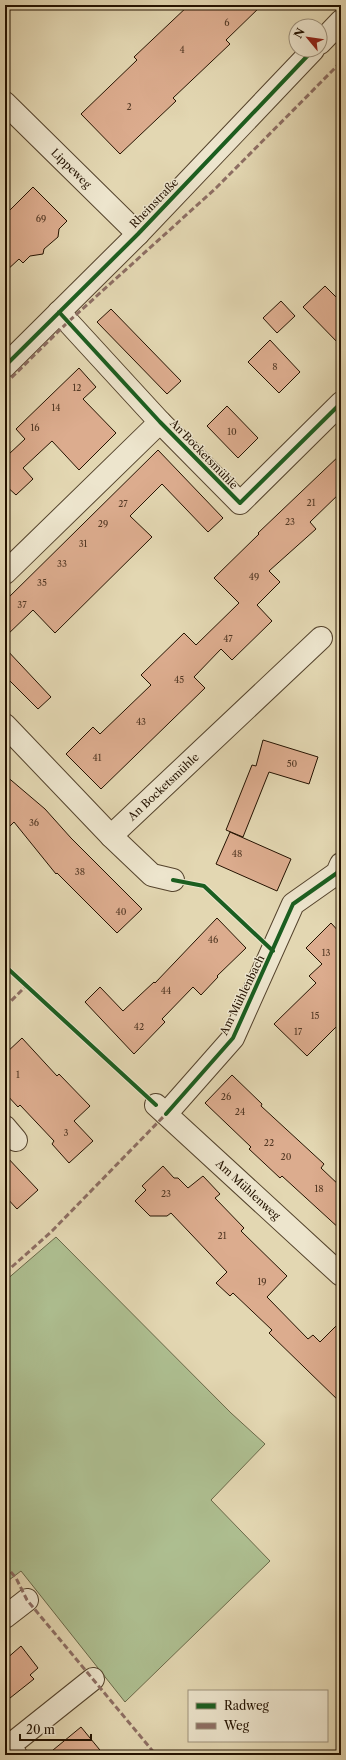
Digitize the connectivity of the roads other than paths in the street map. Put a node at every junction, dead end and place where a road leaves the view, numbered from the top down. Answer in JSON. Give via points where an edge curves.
{"nodes":[{"id":1,"x":341,"y":21,"type":"edge"},
{"id":2,"x":328,"y":35,"type":"edge"},
{"id":3,"x":305,"y":58,"type":"edge"},
{"id":4,"x":5,"y":103,"type":"edge"},
{"id":5,"x":138,"y":234,"type":"junction"},
{"id":6,"x":59,"y":312,"type":"junction"},
{"id":7,"x":5,"y":366,"type":"edge"},
{"id":8,"x":341,"y":403,"type":"edge"},
{"id":9,"x":160,"y":422,"type":"junction"},
{"id":10,"x":5,"y":573,"type":"edge"},
{"id":11,"x":321,"y":638,"type":"dead end"},
{"id":12,"x":5,"y":725,"type":"edge"},
{"id":13,"x":111,"y":836,"type":"junction"},
{"id":14,"x":341,"y":864,"type":"edge"},
{"id":15,"x":173,"y":880,"type":"dead end"},
{"id":16,"x":161,"y":1110,"type":"joint"},
{"id":17,"x":341,"y":1275,"type":"edge"},
{"id":18,"x":26,"y":1600,"type":"dead end"},
{"id":19,"x":5,"y":1617,"type":"edge"},
{"id":20,"x":93,"y":1679,"type":"dead end"},
{"id":21,"x":16,"y":1755,"type":"edge"}],
"edges":[{"from":1,"to":2,"type":"street"},
{"from":3,"to":5,"type":"street","name":"Rheinstraße"},
{"from":4,"to":5,"type":"street","name":"Lippeweg"},
{"from":5,"to":6,"type":"street","name":"Rheinstraße"},
{"from":6,"to":7,"type":"street","name":"Rheinstraße"},
{"from":6,"to":9,"type":"street","name":"An Bocketsmühle"},
{"from":8,"to":9,"type":"street","name":"An Bocketsmühle","via":[[240,504]]},
{"from":9,"to":10,"type":"street","name":"An Bocketsmühle"},
{"from":11,"to":13,"type":"street","name":"An Bocketsmühle"},
{"from":12,"to":13,"type":"street"},
{"from":13,"to":15,"type":"street","via":[[152,875]]},
{"from":14,"to":16,"type":"street","name":"Am Mühlenbach","via":[[337,873],[293,904],[233,1038]]},
{"from":16,"to":17,"type":"street","name":"Am Mühlenweg"},
{"from":18,"to":19,"type":"street"},
{"from":20,"to":21,"type":"street","via":[[9,1746]]}]}
